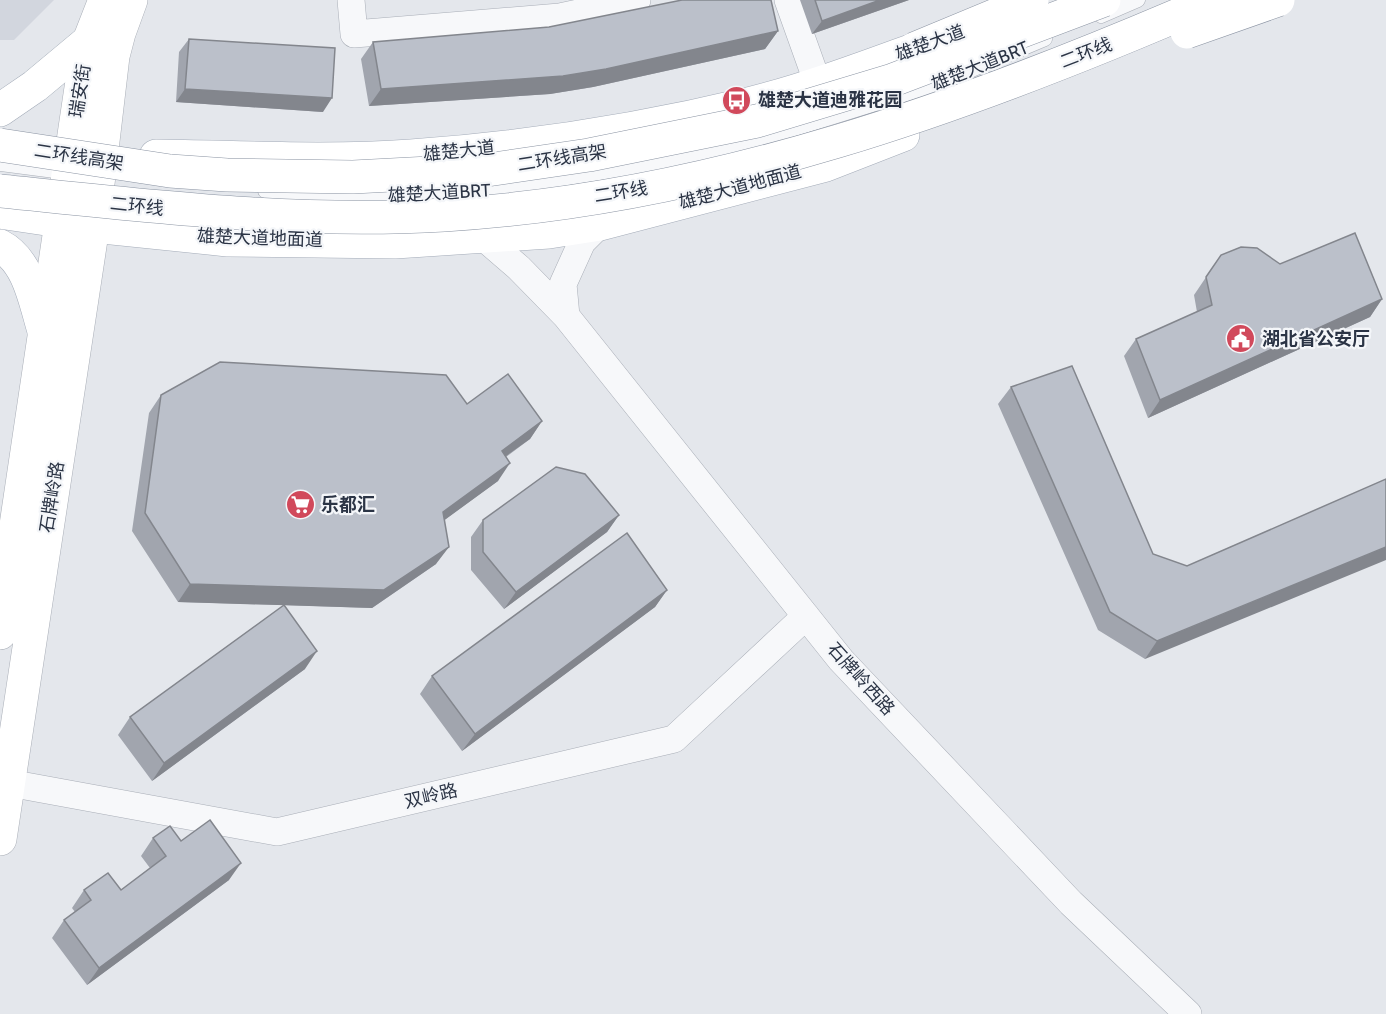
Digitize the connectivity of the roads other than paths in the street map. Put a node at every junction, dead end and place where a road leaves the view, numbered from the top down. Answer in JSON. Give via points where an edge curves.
{"nodes":[{"id":1,"x":105,"y":0,"type":"edge"},
{"id":2,"x":131,"y":0,"type":"edge"},
{"id":3,"x":351,"y":0,"type":"edge"},
{"id":4,"x":637,"y":0,"type":"edge"},
{"id":5,"x":788,"y":0,"type":"edge"},
{"id":6,"x":1032,"y":0,"type":"edge"},
{"id":7,"x":1041,"y":0,"type":"edge"},
{"id":8,"x":1138,"y":0,"type":"edge"},
{"id":9,"x":1213,"y":0,"type":"edge"},
{"id":10,"x":1237,"y":0,"type":"edge"},
{"id":11,"x":1278,"y":0,"type":"edge"},
{"id":12,"x":1094,"y":25,"type":"edge"},
{"id":13,"x":1053,"y":36,"type":"dead end"},
{"id":14,"x":88,"y":41,"type":"junction"},
{"id":15,"x":818,"y":84,"type":"junction"},
{"id":16,"x":0,"y":110,"type":"edge"},
{"id":17,"x":0,"y":138,"type":"edge"},
{"id":18,"x":0,"y":145,"type":"edge"},
{"id":19,"x":0,"y":164,"type":"edge"},
{"id":20,"x":81,"y":164,"type":"junction"},
{"id":21,"x":146,"y":181,"type":"dead end"},
{"id":22,"x":0,"y":191,"type":"edge"},
{"id":23,"x":0,"y":212,"type":"edge"},
{"id":24,"x":61,"y":221,"type":"junction"},
{"id":25,"x":600,"y":224,"type":"junction"},
{"id":26,"x":93,"y":226,"type":"junction"},
{"id":27,"x":482,"y":236,"type":"junction"},
{"id":28,"x":0,"y":246,"type":"edge"},
{"id":29,"x":566,"y":316,"type":"junction"},
{"id":30,"x":44,"y":331,"type":"junction"},
{"id":31,"x":806,"y":616,"type":"junction"},
{"id":32,"x":0,"y":633,"type":"edge"},
{"id":33,"x":9,"y":783,"type":"junction"},
{"id":34,"x":0,"y":839,"type":"edge"},
{"id":35,"x":1188,"y":1014,"type":"edge"}],
"edges":[{"from":1,"to":14,"type":"main road","name":"瑞安街"},
{"from":2,"to":20,"type":"main road","name":"瑞安街"},
{"from":3,"to":4,"type":"street","via":[[354,34],[560,17]]},
{"from":5,"to":15,"type":"street"},
{"from":6,"to":20,"type":"main road","bridge":true,"via":[[916,48],[775,97],[562,143],[473,155],[303,159],[121,149]]},
{"from":7,"to":15,"type":"main road","name":"雄楚大道"},
{"from":8,"to":12,"type":"lane"},
{"from":9,"to":12,"type":"main road","name":"二环线","bridge":true},
{"from":10,"to":25,"type":"main road","name":"雄楚大道地面道","via":[[825,165]]},
{"from":11,"to":12,"type":"main road","bridge":true,"via":[[1152,42]]},
{"from":12,"to":20,"type":"main road","name":"二环线高架","bridge":true,"via":[[757,121],[589,155],[487,170],[353,177],[227,175]]},
{"from":12,"to":22,"type":"main road","name":"二环线","bridge":true,"via":[[876,129],[738,170],[657,187],[443,215],[301,216],[165,209]]},
{"from":13,"to":21,"type":"lane","name":"雄楚大道BRT","via":[[936,85],[772,136],[663,164],[434,196],[336,197]]},
{"from":14,"to":16,"type":"main road"},
{"from":14,"to":20,"type":"main road","name":"瑞安街"},
{"from":15,"to":20,"type":"main road","name":"雄楚大道","via":[[753,103],[568,140],[409,156]]},
{"from":17,"to":20,"type":"main road","name":"雄楚大道"},
{"from":18,"to":20,"type":"main road","name":"二环线高架","bridge":true},
{"from":19,"to":20,"type":"lane"},
{"from":20,"to":24,"type":"main road","name":"瑞安街"},
{"from":20,"to":26,"type":"main road","name":"石牌岭路"},
{"from":23,"to":24,"type":"main road","name":"雄楚大道地面道"},
{"from":24,"to":26,"type":"main road","name":"雄楚大道地面道"},
{"from":24,"to":30,"type":"main road","name":"石牌岭路"},
{"from":25,"to":27,"type":"main road","name":"雄楚大道地面道"},
{"from":25,"to":29,"type":"street","via":[[582,242],[563,284]]},
{"from":26,"to":27,"type":"main road","name":"雄楚大道地面道","via":[[228,240],[395,242]]},
{"from":26,"to":33,"type":"main road","name":"石牌岭路"},
{"from":27,"to":29,"type":"street","name":"石牌岭西路"},
{"from":28,"to":30,"type":"main road","via":[[9,251],[25,275]]},
{"from":29,"to":31,"type":"street","name":"石牌岭西路"},
{"from":30,"to":32,"type":"main road","name":"石牌岭路"},
{"from":31,"to":33,"type":"street","name":"双岭路","via":[[674,739],[277,832]]},
{"from":31,"to":35,"type":"street","name":"石牌岭西路","via":[[841,660],[1062,894]]},
{"from":33,"to":34,"type":"main road","name":"石牌岭路"}]}
